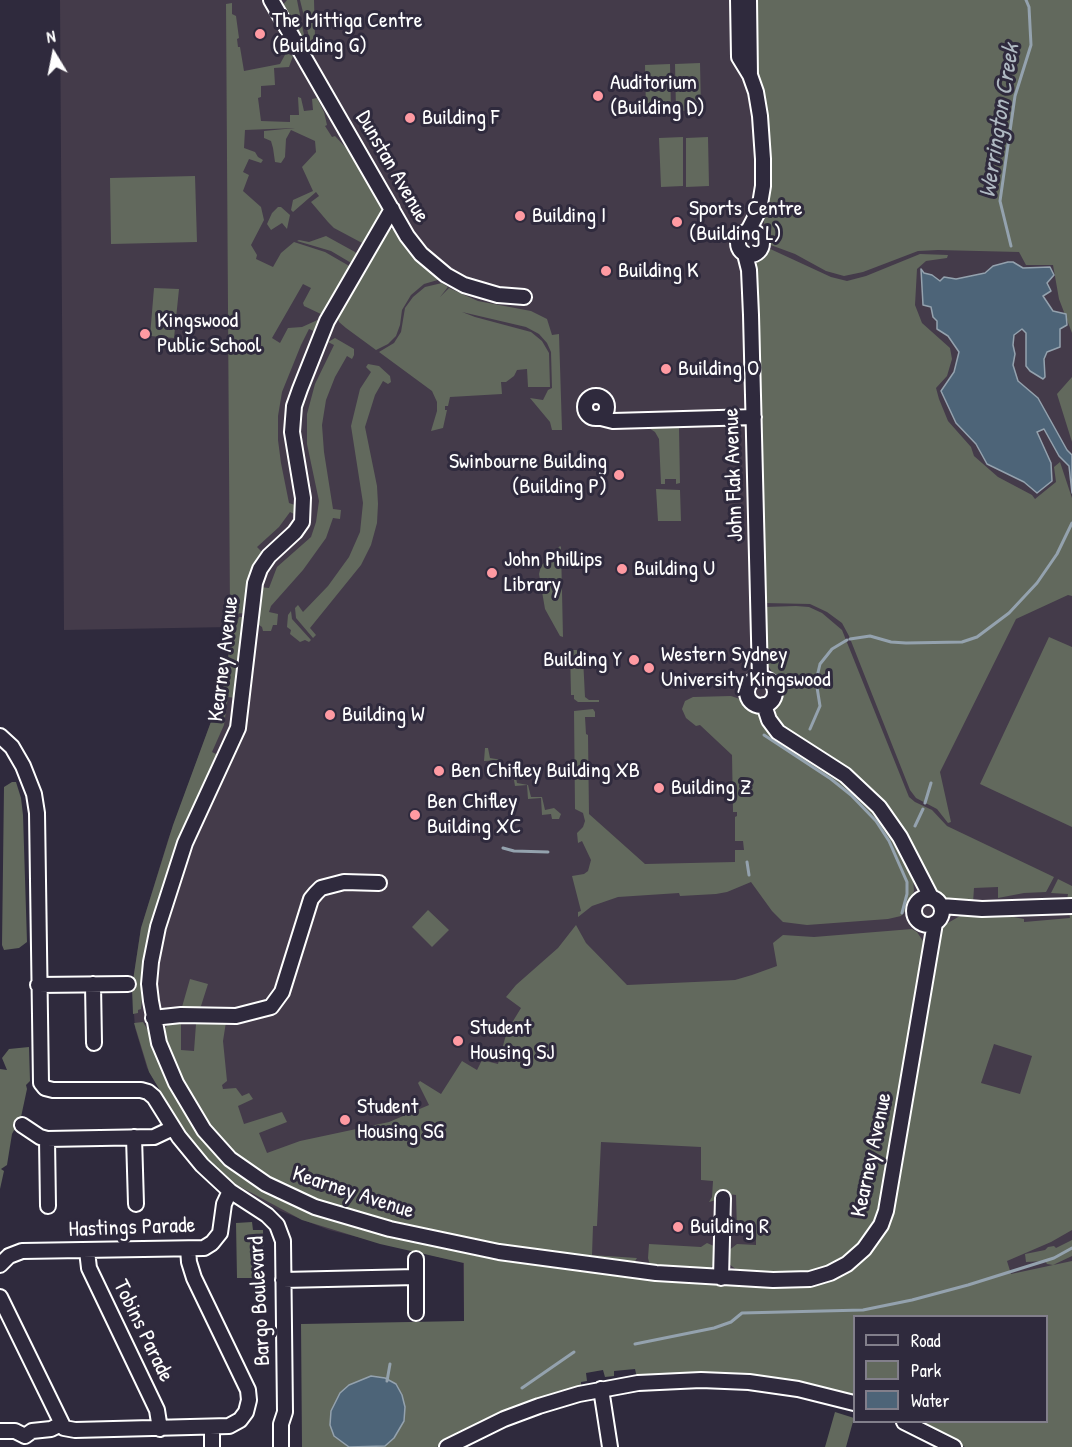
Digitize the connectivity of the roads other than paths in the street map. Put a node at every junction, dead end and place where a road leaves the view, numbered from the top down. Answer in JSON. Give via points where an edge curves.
{"nodes":[{"id":1,"x":271,"y":0,"type":"edge"},
{"id":2,"x":738,"y":0,"type":"edge"},
{"id":3,"x":749,"y":0,"type":"edge"},
{"id":4,"x":750,"y":75,"type":"junction"},
{"id":5,"x":392,"y":209,"type":"junction"},
{"id":6,"x":753,"y":233,"type":"junction"},
{"id":7,"x":750,"y":254,"type":"junction"},
{"id":8,"x":524,"y":297,"type":"dead end"},
{"id":9,"x":754,"y":417,"type":"junction"},
{"id":10,"x":601,"y":418,"type":"dead end"},
{"id":11,"x":760,"y":678,"type":"junction"},
{"id":12,"x":764,"y":705,"type":"junction"},
{"id":13,"x":0,"y":736,"type":"edge"},
{"id":14,"x":379,"y":883,"type":"dead end"},
{"id":15,"x":1072,"y":906,"type":"edge"},
{"id":16,"x":932,"y":911,"type":"junction"},
{"id":17,"x":93,"y":984,"type":"junction"},
{"id":18,"x":128,"y":984,"type":"dead end"},
{"id":19,"x":38,"y":985,"type":"junction"},
{"id":20,"x":153,"y":1018,"type":"junction"},
{"id":21,"x":94,"y":1043,"type":"dead end"},
{"id":22,"x":22,"y":1125,"type":"dead end"},
{"id":23,"x":173,"y":1128,"type":"junction"},
{"id":24,"x":134,"y":1137,"type":"junction"},
{"id":25,"x":47,"y":1139,"type":"junction"},
{"id":26,"x":230,"y":1191,"type":"junction"},
{"id":27,"x":723,"y":1198,"type":"dead end"},
{"id":28,"x":136,"y":1204,"type":"dead end"},
{"id":29,"x":48,"y":1206,"type":"dead end"},
{"id":30,"x":188,"y":1249,"type":"junction"},
{"id":31,"x":87,"y":1251,"type":"junction"},
{"id":32,"x":417,"y":1259,"type":"dead end"},
{"id":33,"x":0,"y":1265,"type":"edge"},
{"id":34,"x":416,"y":1277,"type":"junction"},
{"id":35,"x":721,"y":1278,"type":"junction"},
{"id":36,"x":283,"y":1280,"type":"junction"},
{"id":37,"x":0,"y":1297,"type":"edge"},
{"id":38,"x":416,"y":1313,"type":"dead end"},
{"id":39,"x":601,"y":1389,"type":"junction"},
{"id":40,"x":853,"y":1403,"type":"edge"},
{"id":41,"x":285,"y":1412,"type":"junction"},
{"id":42,"x":906,"y":1423,"type":"edge"},
{"id":43,"x":61,"y":1424,"type":"junction"},
{"id":44,"x":212,"y":1428,"type":"junction"},
{"id":45,"x":159,"y":1429,"type":"junction"},
{"id":46,"x":0,"y":1431,"type":"edge"},
{"id":47,"x":24,"y":1441,"type":"edge"},
{"id":48,"x":212,"y":1447,"type":"edge"},
{"id":49,"x":281,"y":1447,"type":"edge"},
{"id":50,"x":290,"y":1447,"type":"edge"},
{"id":51,"x":447,"y":1447,"type":"edge"},
{"id":52,"x":610,"y":1447,"type":"edge"},
{"id":53,"x":954,"y":1447,"type":"edge"}],
"edges":[{"from":1,"to":5,"type":"street","name":"Dunstan Avenue"},
{"from":2,"to":4,"type":"street","via":[[739,57]]},
{"from":3,"to":4,"type":"street"},
{"from":4,"to":6,"type":"street","via":[[759,104],[763,159]]},
{"from":5,"to":8,"type":"street","name":"Dunstan Avenue","via":[[406,236],[446,275],[478,290]]},
{"from":5,"to":20,"type":"street","name":"Kearney Avenue","via":[[327,321],[294,406],[292,432],[303,498],[302,522],[269,556],[255,583],[238,728],[185,843],[158,927],[149,984]]},
{"from":6,"to":7,"type":"street","via":[[762,243],[760,249]]},
{"from":6,"to":7,"type":"street","via":[[741,234],[738,240],[740,249]]},
{"from":7,"to":9,"type":"street","name":"John Flak Avenue"},
{"from":9,"to":10,"type":"street","via":[[613,421]]},
{"from":9,"to":11,"type":"street","name":"John Flak Avenue"},
{"from":11,"to":12,"type":"street","via":[[774,688],[773,699]]},
{"from":11,"to":12,"type":"street","via":[[750,684],[748,696],[754,704]]},
{"from":12,"to":16,"type":"street","via":[[778,732],[845,775],[879,807],[900,837]]},
{"from":13,"to":19,"type":"street","via":[[18,756],[35,799]]},
{"from":14,"to":20,"type":"street","via":[[344,882],[316,893],[282,992],[271,1007],[236,1016]]},
{"from":15,"to":16,"type":"street"},
{"from":16,"to":35,"type":"street","name":"Kearney Avenue","via":[[929,955],[889,1199],[881,1225],[864,1249],[830,1273],[792,1281]]},
{"from":17,"to":18,"type":"street"},
{"from":17,"to":19,"type":"street"},
{"from":17,"to":21,"type":"street"},
{"from":19,"to":23,"type":"street","name":"Bargo Boulevard","via":[[40,1078],[44,1086],[53,1090],[143,1090],[154,1097]]},
{"from":20,"to":35,"type":"street","name":"Kearney Avenue","via":[[176,1083],[204,1130],[244,1170],[283,1193],[354,1220],[488,1250],[656,1274]]},
{"from":22,"to":25,"type":"street"},
{"from":23,"to":24,"type":"street","via":[[157,1136]]},
{"from":23,"to":26,"type":"street","name":"Bargo Boulevard","via":[[202,1165]]},
{"from":24,"to":25,"type":"street"},
{"from":24,"to":28,"type":"street"},
{"from":25,"to":29,"type":"street"},
{"from":26,"to":30,"type":"street","name":"Hastings Parade","via":[[222,1229],[215,1241],[204,1248]]},
{"from":26,"to":36,"type":"street","name":"Bargo Boulevard","via":[[267,1215],[280,1229]]},
{"from":27,"to":35,"type":"street"},
{"from":30,"to":31,"type":"street","name":"Hastings Parade"},
{"from":30,"to":44,"type":"street","via":[[194,1278],[249,1397],[246,1412],[236,1422]]},
{"from":31,"to":33,"type":"street","name":"Hastings Parade","via":[[19,1252]]},
{"from":31,"to":45,"type":"street","name":"Tobins Parade","via":[[89,1268],[157,1410]]},
{"from":32,"to":34,"type":"street"},
{"from":34,"to":36,"type":"street"},
{"from":34,"to":38,"type":"street"},
{"from":36,"to":41,"type":"street","name":"Bargo Boulevard"},
{"from":37,"to":43,"type":"street"},
{"from":39,"to":40,"type":"street","via":[[659,1381],[732,1381],[798,1389]]},
{"from":39,"to":51,"type":"street","via":[[513,1415]]},
{"from":39,"to":52,"type":"street"},
{"from":41,"to":49,"type":"street","name":"Bargo Boulevard"},
{"from":41,"to":50,"type":"street","name":"Bargo Boulevard"},
{"from":42,"to":53,"type":"street"},
{"from":43,"to":45,"type":"street","via":[[75,1430]]},
{"from":43,"to":47,"type":"street","via":[[32,1431]]},
{"from":44,"to":45,"type":"street"},
{"from":44,"to":48,"type":"street"},
{"from":46,"to":47,"type":"street","via":[[15,1431]]}]}
